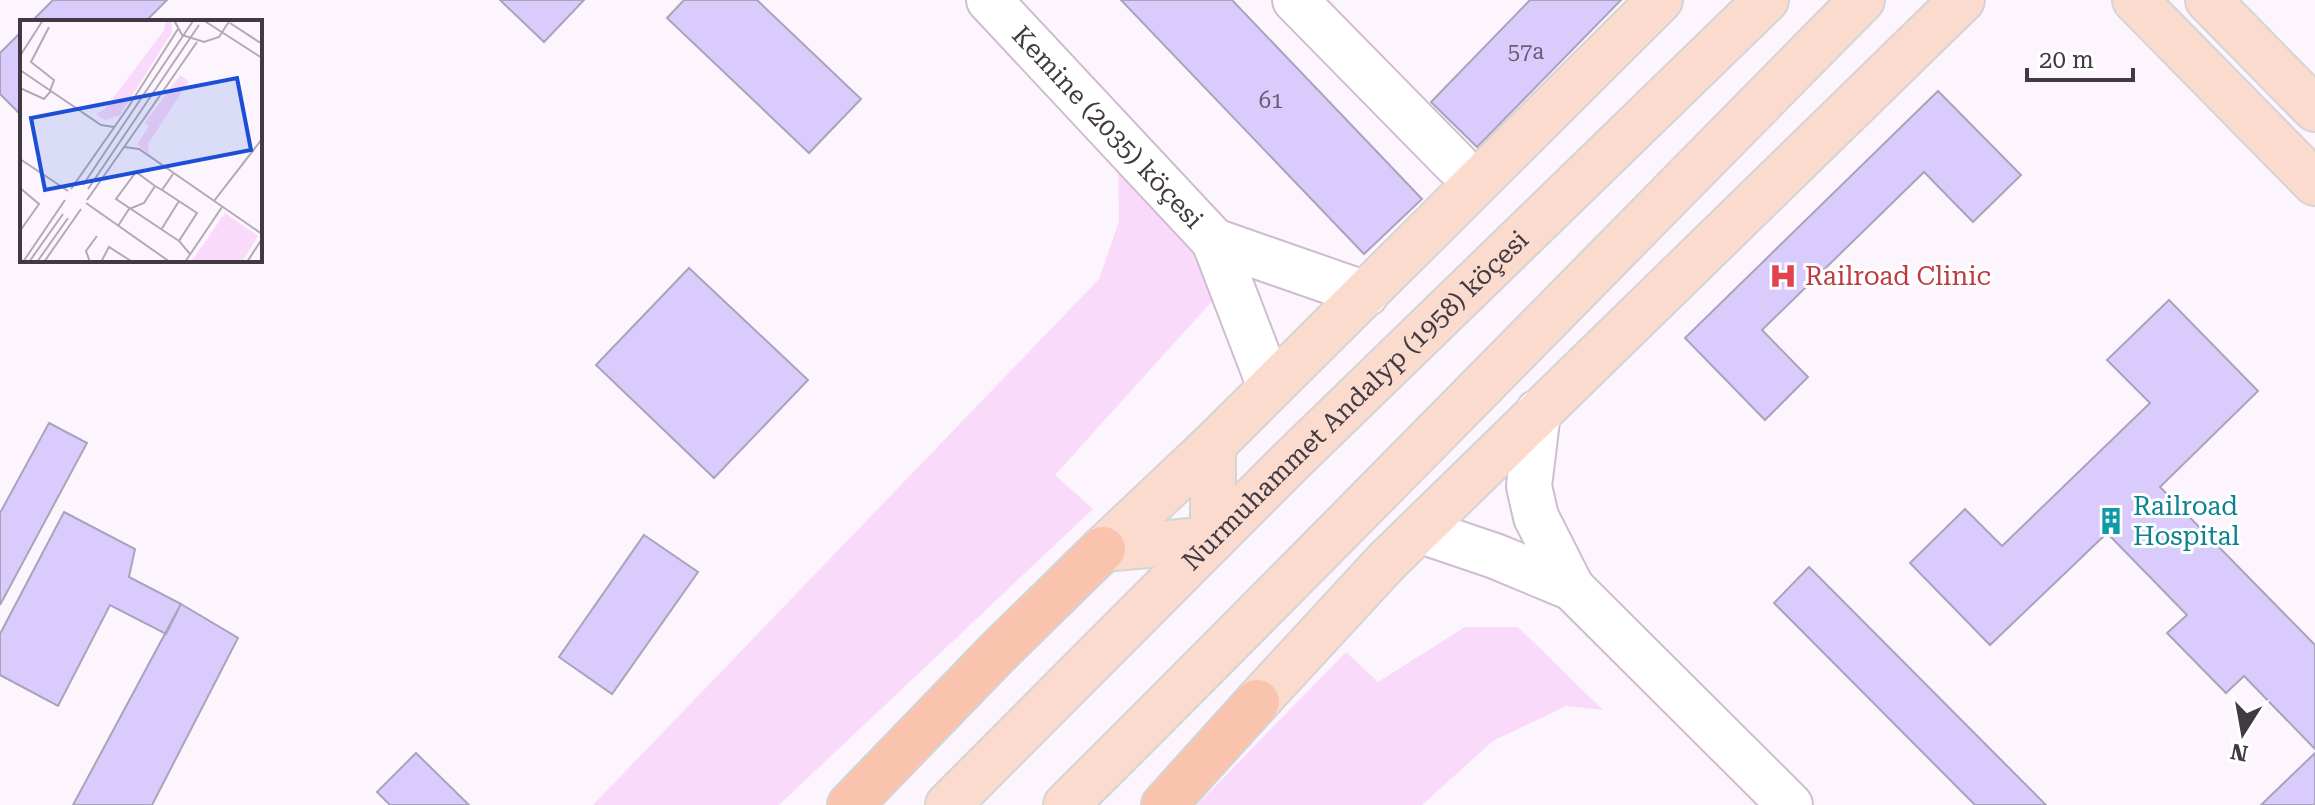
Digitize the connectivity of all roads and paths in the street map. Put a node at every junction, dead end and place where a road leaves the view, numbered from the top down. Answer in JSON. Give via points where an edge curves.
{"nodes":[{"id":1,"x":989,"y":0,"type":"edge"},
{"id":2,"x":1295,"y":0,"type":"edge"},
{"id":3,"x":1660,"y":0,"type":"edge"},
{"id":4,"x":1766,"y":0,"type":"edge"},
{"id":5,"x":1862,"y":0,"type":"edge"},
{"id":6,"x":1962,"y":0,"type":"edge"},
{"id":7,"x":2208,"y":0,"type":"edge"},
{"id":8,"x":2134,"y":2,"type":"edge"},
{"id":9,"x":2315,"y":109,"type":"edge"},
{"id":10,"x":1456,"y":164,"type":"dead end"},
{"id":11,"x":2315,"y":183,"type":"edge"},
{"id":12,"x":1214,"y":241,"type":"junction"},
{"id":13,"x":1366,"y":294,"type":"junction"},
{"id":14,"x":1270,"y":387,"type":"junction"},
{"id":15,"x":1538,"y":412,"type":"junction"},
{"id":16,"x":1213,"y":445,"type":"junction"},
{"id":17,"x":1421,"y":531,"type":"junction"},
{"id":18,"x":1213,"y":539,"type":"junction"},
{"id":19,"x":1103,"y":549,"type":"junction"},
{"id":20,"x":1386,"y":562,"type":"junction"},
{"id":21,"x":1285,"y":588,"type":"junction"},
{"id":22,"x":1572,"y":588,"type":"junction"},
{"id":23,"x":1257,"y":702,"type":"junction"},
{"id":24,"x":1168,"y":801,"type":"edge"},
{"id":25,"x":850,"y":805,"type":"edge"},
{"id":26,"x":948,"y":805,"type":"edge"},
{"id":27,"x":1066,"y":805,"type":"edge"},
{"id":28,"x":1790,"y":805,"type":"edge"}],
"edges":[{"from":1,"to":12,"type":"street","name":"Kemine (2035) köçesi"},
{"from":2,"to":10,"type":"street"},
{"from":3,"to":13,"type":"main road"},
{"from":4,"to":18,"type":"main road","name":"Nurmuhammet Andalyp (1958) köçesi"},
{"from":5,"to":21,"type":"main road"},
{"from":6,"to":15,"type":"main road"},
{"from":7,"to":9,"type":"main road"},
{"from":8,"to":11,"type":"main road"},
{"from":12,"to":13,"type":"street","name":"Kemine (2035) köçesi"},
{"from":12,"to":14,"type":"street"},
{"from":13,"to":14,"type":"main road"},
{"from":14,"to":16,"type":"main road"},
{"from":15,"to":17,"type":"main road"},
{"from":15,"to":22,"type":"street","via":[[1529,486],[1536,517]]},
{"from":16,"to":18,"type":"main road"},
{"from":16,"to":19,"type":"main road"},
{"from":17,"to":20,"type":"main road"},
{"from":17,"to":22,"type":"street"},
{"from":18,"to":19,"type":"main road"},
{"from":18,"to":26,"type":"main road","name":"Nurmuhammet Andalyp (1958) köçesi"},
{"from":19,"to":25,"type":"highway"},
{"from":20,"to":21,"type":"main road"},
{"from":20,"to":23,"type":"main road"},
{"from":21,"to":23,"type":"main road"},
{"from":21,"to":27,"type":"main road"},
{"from":22,"to":28,"type":"street"},
{"from":23,"to":24,"type":"highway"}]}
